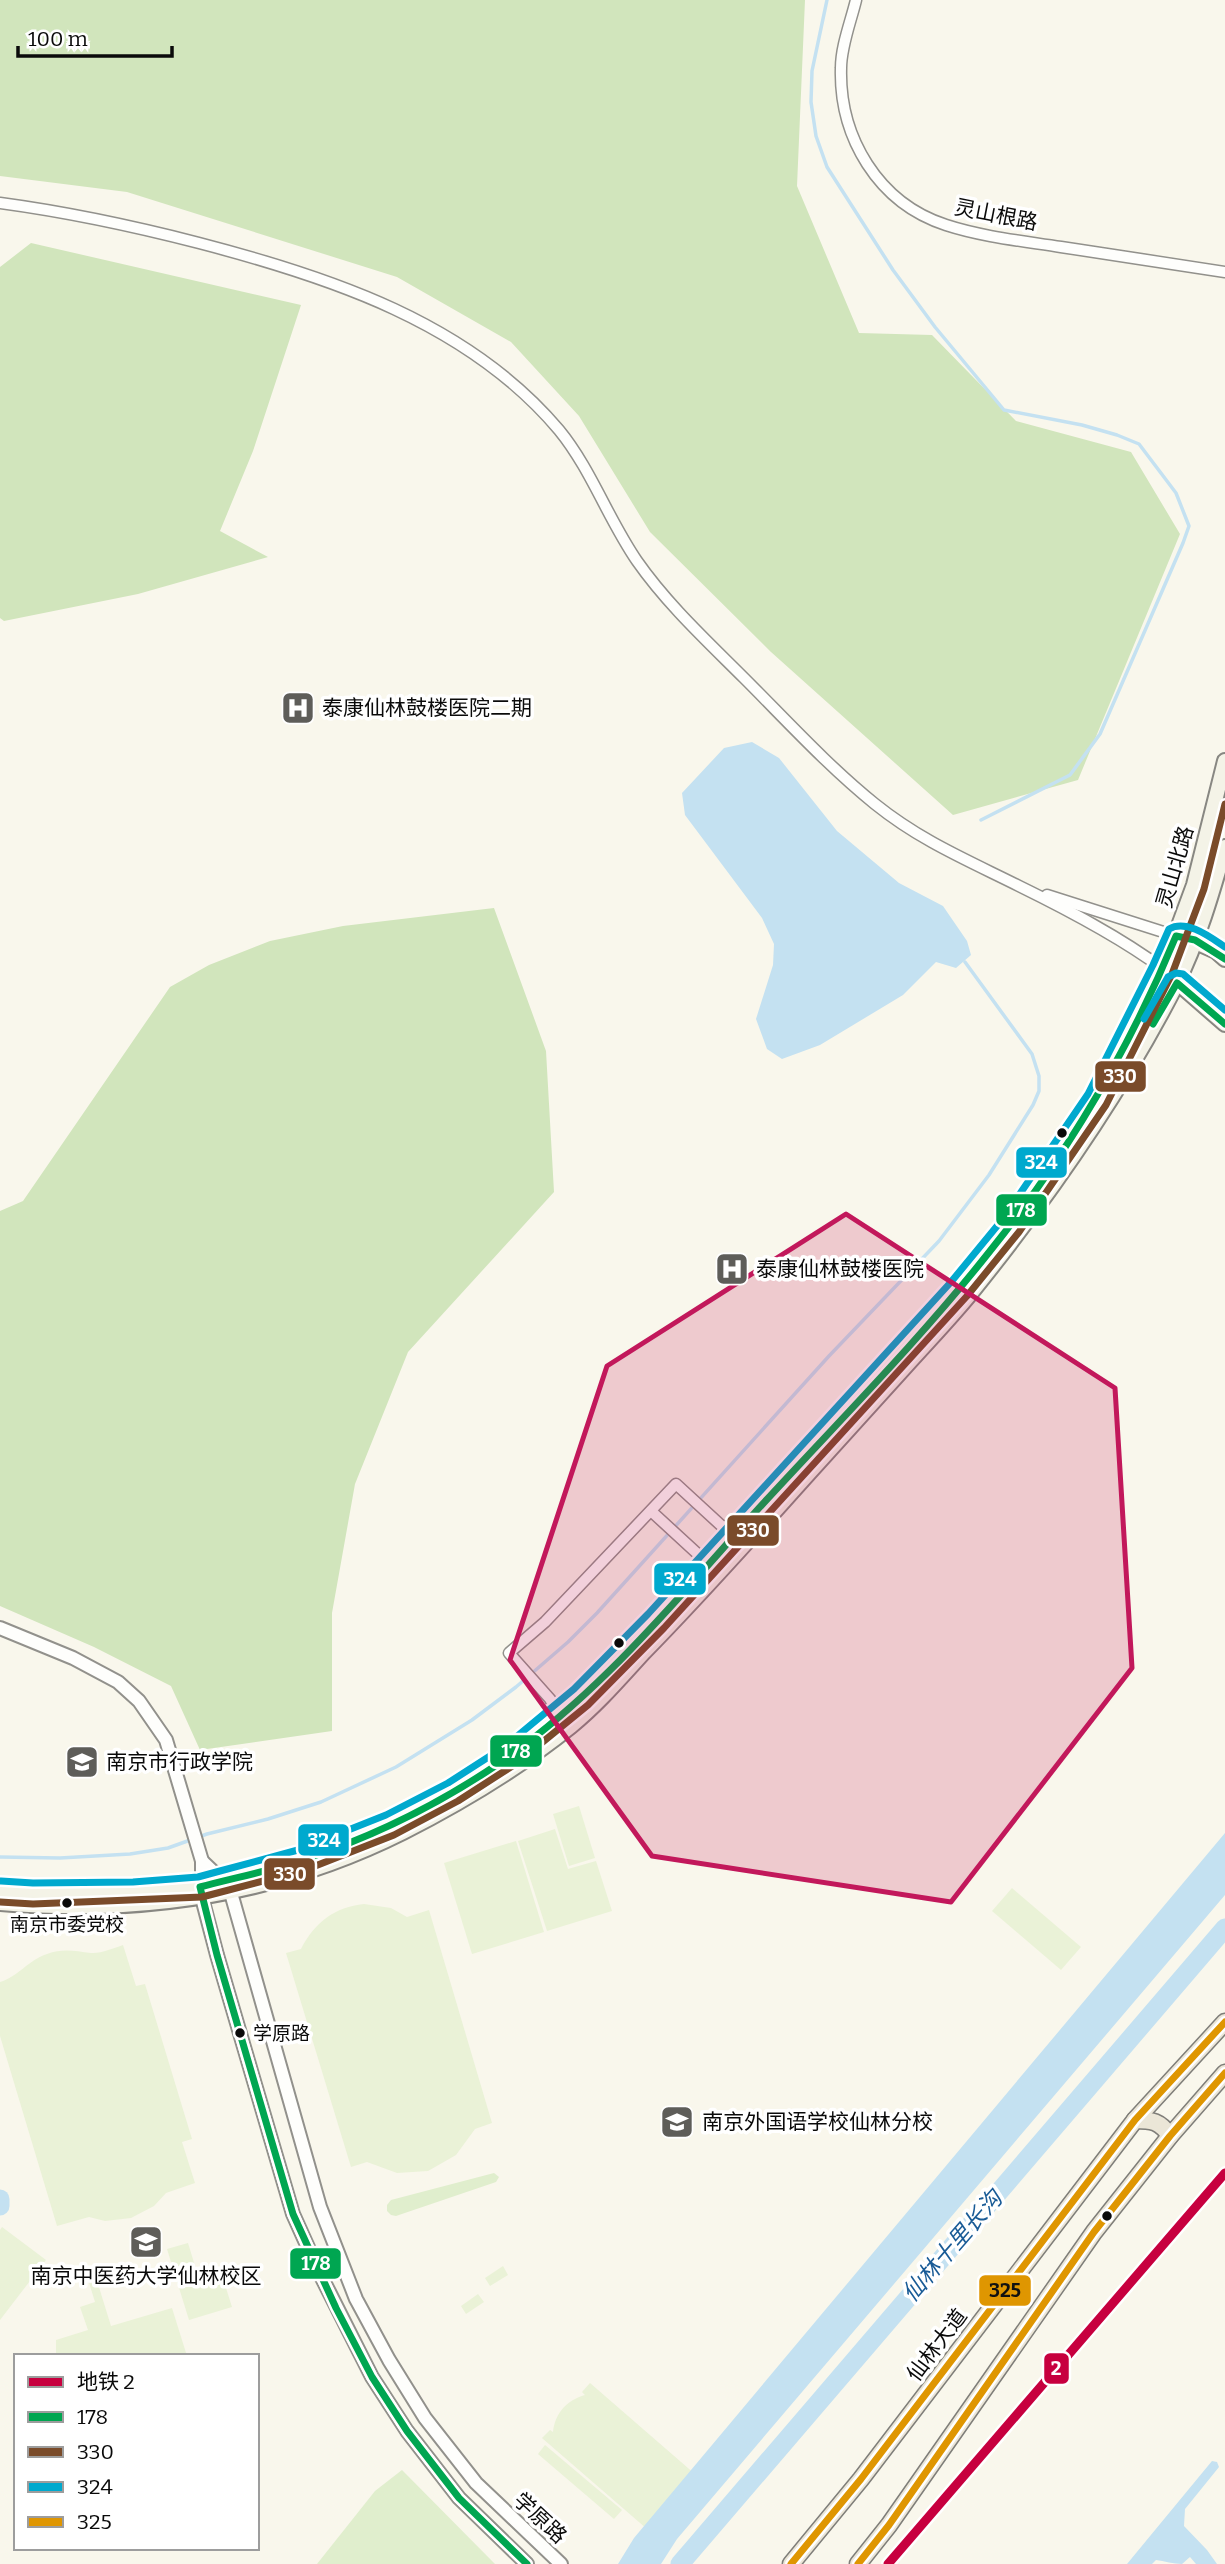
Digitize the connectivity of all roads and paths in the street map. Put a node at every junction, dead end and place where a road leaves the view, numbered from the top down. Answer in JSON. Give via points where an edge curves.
{"nodes":[{"id":1,"x":856,"y":0,"type":"edge"},
{"id":2,"x":0,"y":203,"type":"edge"},
{"id":3,"x":1225,"y":272,"type":"edge"},
{"id":4,"x":1225,"y":761,"type":"edge"},
{"id":5,"x":1225,"y":846,"type":"edge"},
{"id":6,"x":1023,"y":888,"type":"junction"},
{"id":7,"x":1176,"y":936,"type":"junction"},
{"id":8,"x":1195,"y":940,"type":"junction"},
{"id":9,"x":1225,"y":959,"type":"edge"},
{"id":10,"x":1163,"y":969,"type":"junction"},
{"id":11,"x":1177,"y":983,"type":"junction"},
{"id":12,"x":1225,"y":1024,"type":"edge"},
{"id":13,"x":651,"y":1511,"type":"junction"},
{"id":14,"x":738,"y":1541,"type":"junction"},
{"id":15,"x":713,"y":1569,"type":"junction"},
{"id":16,"x":0,"y":1628,"type":"edge"},
{"id":17,"x":559,"y":1715,"type":"junction"},
{"id":18,"x":202,"y":1860,"type":"junction"},
{"id":19,"x":227,"y":1887,"type":"junction"},
{"id":20,"x":0,"y":1891,"type":"edge"},
{"id":21,"x":201,"y":1892,"type":"junction"},
{"id":22,"x":0,"y":1903,"type":"edge"},
{"id":23,"x":1225,"y":2024,"type":"edge"},
{"id":24,"x":1225,"y":2073,"type":"edge"},
{"id":25,"x":1135,"y":2120,"type":"junction"},
{"id":26,"x":1170,"y":2136,"type":"junction"},
{"id":27,"x":527,"y":2564,"type":"edge"},
{"id":28,"x":561,"y":2564,"type":"edge"},
{"id":29,"x":791,"y":2564,"type":"edge"},
{"id":30,"x":858,"y":2564,"type":"edge"}],
"edges":[{"from":1,"to":3,"type":"street","name":"灵山根路","via":[[841,65],[842,102],[867,168],[896,197],[924,216],[968,231]]},
{"from":2,"to":6,"type":"street","via":[[154,232],[275,263],[376,300],[470,349],[504,375],[560,432],[645,571],[813,747],[876,804],[932,844]]},
{"from":4,"to":7,"type":"main road","name":"灵山北路","via":[[1194,885]]},
{"from":5,"to":8,"type":"main road","name":"灵山北路"},
{"from":6,"to":7,"type":"street"},
{"from":6,"to":10,"type":"street"},
{"from":7,"to":8,"type":"main road"},
{"from":7,"to":10,"type":"main road","name":"灵山北路"},
{"from":8,"to":9,"type":"main road"},
{"from":8,"to":11,"type":"main road","name":"灵山北路"},
{"from":10,"to":11,"type":"main road"},
{"from":10,"to":14,"type":"main road","name":"灵山北路","via":[[1097,1100],[1010,1226]]},
{"from":11,"to":12,"type":"main road"},
{"from":11,"to":14,"type":"main road","name":"灵山北路","via":[[1110,1100],[976,1286]]},
{"from":13,"to":14,"type":"street","via":[[676,1484]]},
{"from":13,"to":15,"type":"street"},
{"from":13,"to":17,"type":"street","via":[[545,1622],[509,1653]]},
{"from":14,"to":15,"type":"main road","name":"灵山北路"},
{"from":15,"to":17,"type":"main road","name":"灵山北路"},
{"from":15,"to":19,"type":"main road","name":"灵山北路","via":[[589,1709],[516,1766],[400,1833],[305,1873]]},
{"from":16,"to":18,"type":"street","name":"学原路","via":[[73,1658],[118,1682],[139,1701],[166,1741]]},
{"from":17,"to":19,"type":"main road","name":"灵山北路","via":[[510,1755],[390,1825]]},
{"from":18,"to":19,"type":"street","name":"学原路"},
{"from":18,"to":21,"type":"street","name":"学原路"},
{"from":19,"to":21,"type":"main road","name":"灵山北路"},
{"from":19,"to":28,"type":"street","name":"学原路","via":[[320,2207],[356,2299],[425,2418],[476,2483]]},
{"from":20,"to":21,"type":"main road","name":"灵山北路"},
{"from":21,"to":22,"type":"main road","name":"灵山北路","via":[[111,1906]]},
{"from":21,"to":27,"type":"street","name":"学原路","via":[[293,2214],[336,2308],[407,2431],[459,2498]]},
{"from":23,"to":25,"type":"main road","name":"仙林大道"},
{"from":24,"to":26,"type":"main road"},
{"from":25,"to":26,"type":"main road","via":[[1156,2121]]},
{"from":25,"to":29,"type":"main road","name":"仙林大道"},
{"from":26,"to":30,"type":"main road","via":[[1094,2232]]}]}
